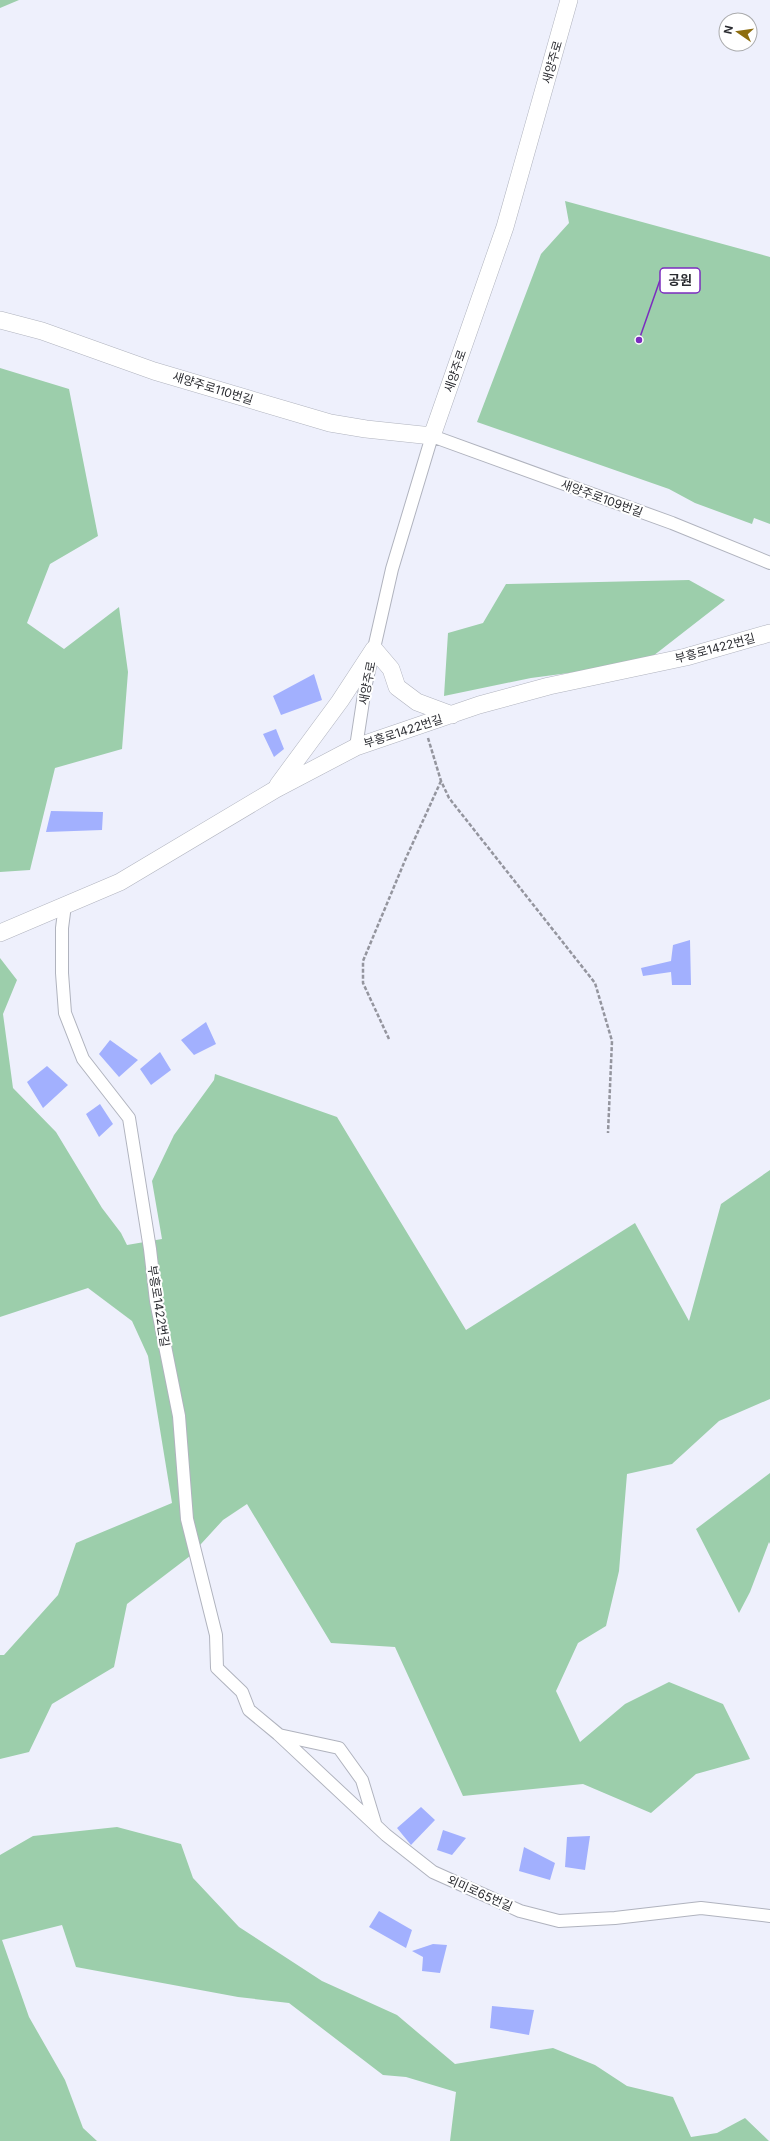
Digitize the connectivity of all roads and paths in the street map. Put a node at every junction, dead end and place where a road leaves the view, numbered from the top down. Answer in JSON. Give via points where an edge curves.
{"nodes":[{"id":1,"x":569,"y":0,"type":"edge"},
{"id":2,"x":0,"y":320,"type":"edge"},
{"id":3,"x":432,"y":436,"type":"junction"},
{"id":4,"x":770,"y":563,"type":"edge"},
{"id":5,"x":770,"y":633,"type":"edge"},
{"id":6,"x":374,"y":649,"type":"junction"},
{"id":7,"x":452,"y":715,"type":"junction"},
{"id":8,"x":423,"y":724,"type":"junction"},
{"id":9,"x":356,"y":747,"type":"junction"},
{"id":10,"x":441,"y":781,"type":"junction"},
{"id":11,"x":276,"y":789,"type":"junction"},
{"id":12,"x":65,"y":905,"type":"junction"},
{"id":13,"x":0,"y":933,"type":"edge"},
{"id":14,"x":389,"y":1039,"type":"dead end"},
{"id":15,"x":608,"y":1134,"type":"dead end"},
{"id":16,"x":249,"y":1710,"type":"joint"},
{"id":17,"x":278,"y":1734,"type":"junction"},
{"id":18,"x":376,"y":1824,"type":"junction"},
{"id":19,"x":770,"y":1916,"type":"edge"}],
"edges":[{"from":1,"to":3,"type":"street","name":"새양주로","via":[[506,227]]},
{"from":2,"to":3,"type":"street","name":"새양주로110번길","via":[[42,331],[154,371],[330,423],[366,430]]},
{"from":3,"to":4,"type":"street","name":"새양주로109번길","via":[[672,523]]},
{"from":3,"to":6,"type":"street","name":"새양주로","via":[[392,569]]},
{"from":5,"to":7,"type":"street","name":"부흥로1422번길","via":[[686,657],[548,686]]},
{"from":6,"to":7,"type":"street","via":[[390,669],[397,687],[417,702]]},
{"from":6,"to":9,"type":"street","name":"새양주로"},
{"from":6,"to":11,"type":"street"},
{"from":7,"to":8,"type":"street","name":"부흥로1422번길"},
{"from":8,"to":9,"type":"street","name":"부흥로1422번길"},
{"from":8,"to":10,"type":"path"},
{"from":9,"to":11,"type":"street","name":"부흥로1422번길"},
{"from":10,"to":14,"type":"path","via":[[363,961],[364,983]]},
{"from":10,"to":15,"type":"path","via":[[448,798],[595,983],[612,1041]]},
{"from":11,"to":12,"type":"street","name":"부흥로1422번길","via":[[120,882]]},
{"from":12,"to":13,"type":"street","name":"부흥로1422번길"},
{"from":12,"to":16,"type":"street","name":"부흥로1422번길","via":[[62,974],[65,1012],[83,1058],[128,1118],[156,1301],[179,1416],[187,1519],[216,1635],[216,1668],[242,1692]]},
{"from":16,"to":17,"type":"street","name":"외미로65번길"},
{"from":17,"to":18,"type":"street","name":"외미로65번길"},
{"from":17,"to":18,"type":"street","via":[[339,1748],[362,1780]]},
{"from":18,"to":19,"type":"street","name":"외미로65번길","via":[[433,1872],[520,1911],[559,1921],[615,1918],[701,1908]]}]}
